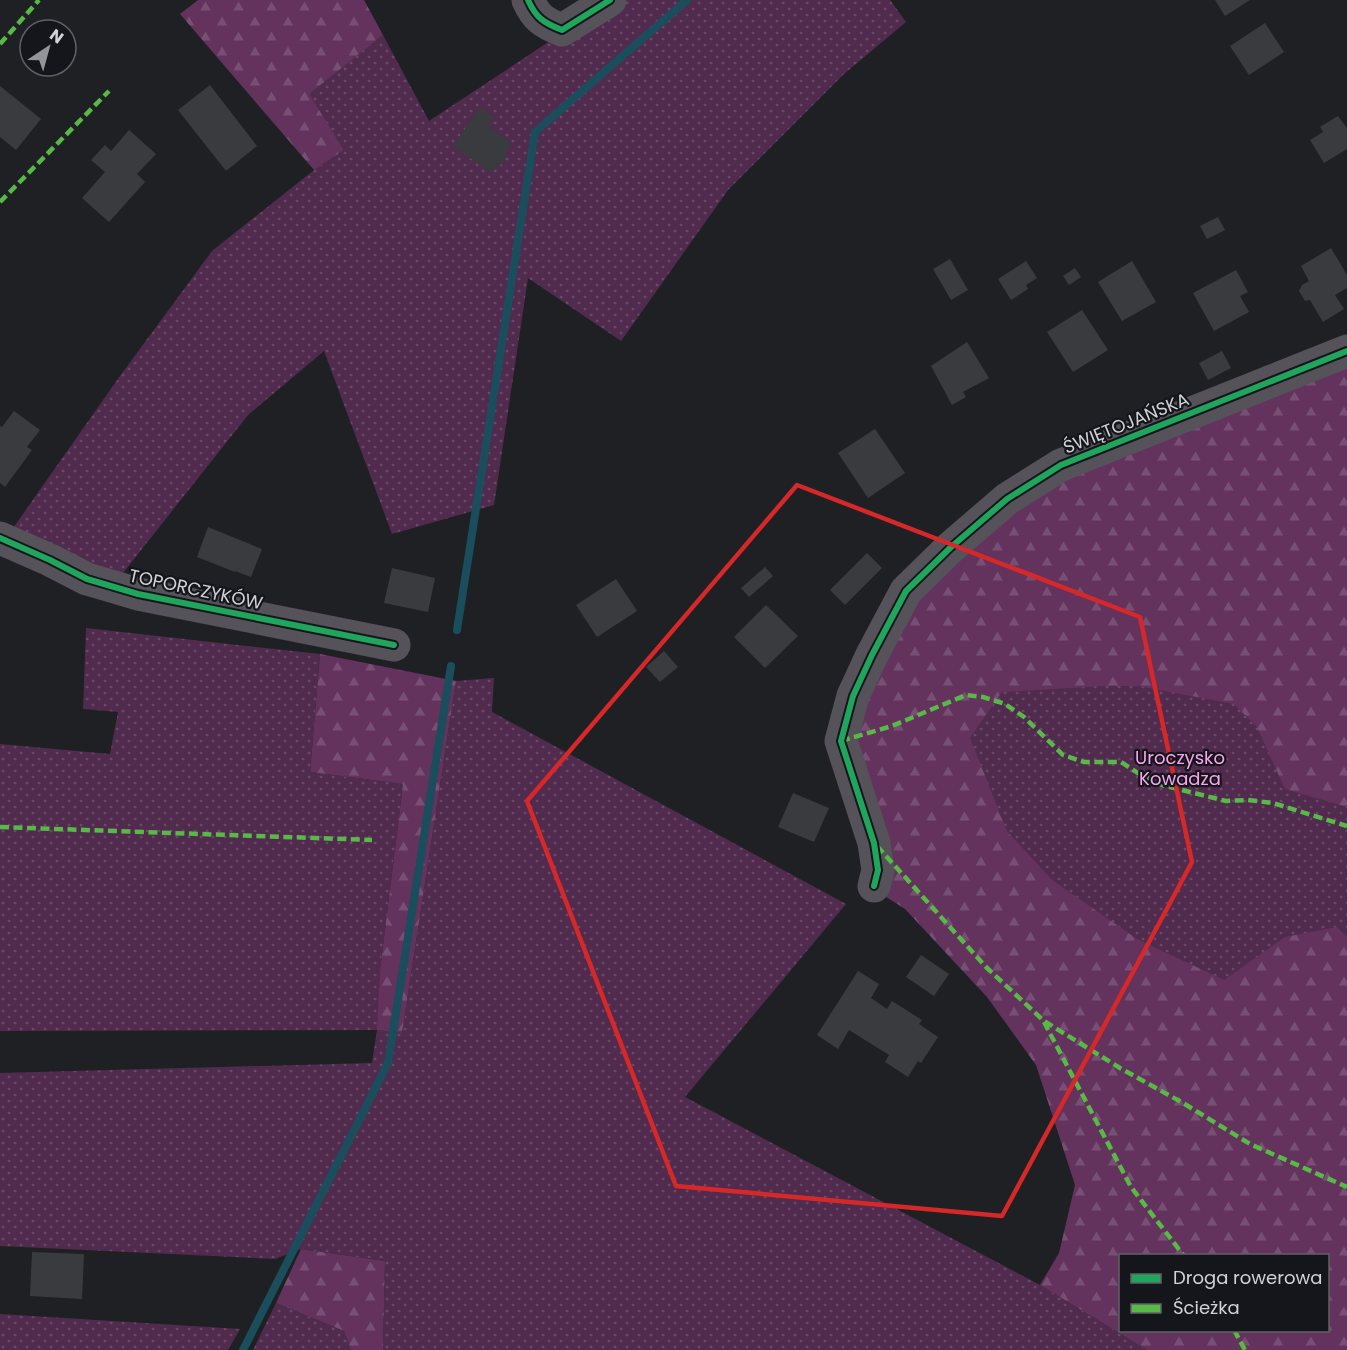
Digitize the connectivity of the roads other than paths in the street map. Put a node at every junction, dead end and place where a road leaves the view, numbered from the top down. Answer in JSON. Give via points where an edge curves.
{"nodes":[{"id":1,"x":528,"y":0,"type":"edge"},
{"id":2,"x":610,"y":0,"type":"edge"},
{"id":3,"x":1347,"y":351,"type":"edge"},
{"id":4,"x":0,"y":538,"type":"edge"},
{"id":5,"x":394,"y":645,"type":"dead end"},
{"id":6,"x":874,"y":886,"type":"dead end"}],
"edges":[{"from":1,"to":2,"type":"street","via":[[533,12],[562,30]]},
{"from":3,"to":6,"type":"street","name":"ŚWIĘTOJAŃSKA","via":[[1061,465],[1007,499],[906,591],[853,696],[841,741],[874,843],[878,870]]},
{"from":4,"to":5,"type":"street","name":"TOPORCZYKÓW","via":[[87,579],[138,594]]}]}
